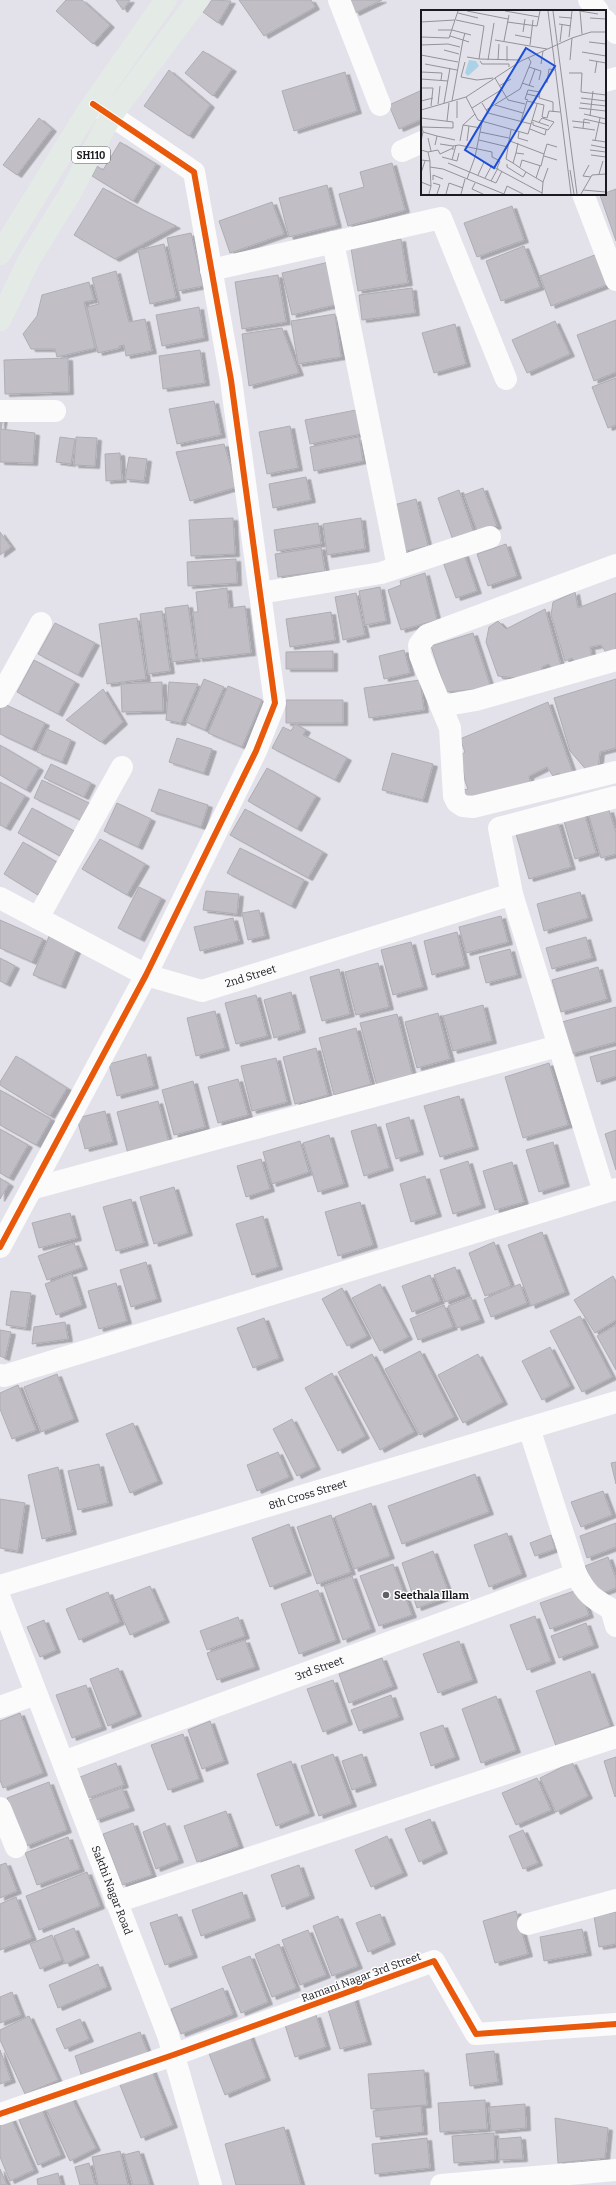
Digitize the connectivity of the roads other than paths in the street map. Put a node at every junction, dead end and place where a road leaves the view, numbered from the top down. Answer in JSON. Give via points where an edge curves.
{"nodes":[{"id":1,"x":166,"y":0,"type":"edge"},
{"id":2,"x":198,"y":0,"type":"edge"},
{"id":3,"x":339,"y":0,"type":"edge"},
{"id":4,"x":589,"y":0,"type":"edge"},
{"id":5,"x":597,"y":10,"type":"edge"},
{"id":6,"x":606,"y":21,"type":"edge"},
{"id":7,"x":616,"y":33,"type":"edge"},
{"id":8,"x":616,"y":78,"type":"edge"},
{"id":9,"x":606,"y":81,"type":"edge"},
{"id":10,"x":93,"y":104,"type":"junction"},
{"id":11,"x":380,"y":105,"type":"dead end"},
{"id":12,"x":111,"y":116,"type":"junction"},
{"id":13,"x":421,"y":142,"type":"edge"},
{"id":14,"x":402,"y":151,"type":"dead end"},
{"id":15,"x":583,"y":195,"type":"edge"},
{"id":16,"x":334,"y":242,"type":"junction"},
{"id":17,"x":1,"y":250,"type":"edge"},
{"id":18,"x":211,"y":270,"type":"junction"},
{"id":19,"x":616,"y":280,"type":"edge"},
{"id":20,"x":0,"y":320,"type":"edge"},
{"id":21,"x":506,"y":379,"type":"dead end"},
{"id":22,"x":0,"y":411,"type":"edge"},
{"id":23,"x":55,"y":411,"type":"dead end"},
{"id":24,"x":490,"y":537,"type":"dead end"},
{"id":25,"x":616,"y":565,"type":"edge"},
{"id":26,"x":398,"y":567,"type":"junction"},
{"id":27,"x":260,"y":593,"type":"junction"},
{"id":28,"x":41,"y":623,"type":"dead end"},
{"id":29,"x":616,"y":660,"type":"edge"},
{"id":30,"x":0,"y":697,"type":"edge"},
{"id":31,"x":441,"y":706,"type":"junction"},
{"id":32,"x":122,"y":767,"type":"dead end"},
{"id":33,"x":616,"y":772,"type":"edge"},
{"id":34,"x":616,"y":797,"type":"edge"},
{"id":35,"x":512,"y":894,"type":"junction"},
{"id":36,"x":0,"y":898,"type":"edge"},
{"id":37,"x":38,"y":918,"type":"junction"},
{"id":38,"x":146,"y":975,"type":"junction"},
{"id":39,"x":558,"y":1046,"type":"junction"},
{"id":40,"x":31,"y":1189,"type":"junction"},
{"id":41,"x":610,"y":1191,"type":"edge"},
{"id":42,"x":0,"y":1247,"type":"edge"},
{"id":43,"x":0,"y":1375,"type":"edge"},
{"id":44,"x":616,"y":1402,"type":"edge"},
{"id":45,"x":528,"y":1428,"type":"junction"},
{"id":46,"x":576,"y":1574,"type":"junction"},
{"id":47,"x":0,"y":1586,"type":"edge"},
{"id":48,"x":0,"y":1599,"type":"edge"},
{"id":49,"x":614,"y":1615,"type":"edge"},
{"id":50,"x":36,"y":1694,"type":"junction"},
{"id":51,"x":0,"y":1707,"type":"edge"},
{"id":52,"x":616,"y":1737,"type":"edge"},
{"id":53,"x":62,"y":1762,"type":"junction"},
{"id":54,"x":0,"y":1808,"type":"edge"},
{"id":55,"x":16,"y":1847,"type":"dead end"},
{"id":56,"x":616,"y":1900,"type":"edge"},
{"id":57,"x":116,"y":1902,"type":"junction"},
{"id":58,"x":528,"y":1924,"type":"dead end"},
{"id":59,"x":616,"y":2024,"type":"edge"},
{"id":60,"x":173,"y":2055,"type":"junction"},
{"id":61,"x":0,"y":2114,"type":"edge"},
{"id":62,"x":616,"y":2170,"type":"edge"},
{"id":63,"x":558,"y":2180,"type":"edge"},
{"id":64,"x":211,"y":2185,"type":"edge"},
{"id":65,"x":441,"y":2185,"type":"edge"}],
"edges":[{"from":1,"to":10,"type":"main road","number":"SH110"},
{"from":2,"to":12,"type":"main road","number":"SH110"},
{"from":3,"to":11,"type":"street"},
{"from":4,"to":5,"type":"street"},
{"from":6,"to":7,"type":"street"},
{"from":8,"to":9,"type":"street"},
{"from":10,"to":12,"type":"street"},
{"from":10,"to":17,"type":"main road","number":"SH110"},
{"from":12,"to":18,"type":"street","via":[[194,172]]},
{"from":12,"to":20,"type":"main road","number":"SH110","via":[[71,192],[29,260]]},
{"from":13,"to":14,"type":"street"},
{"from":15,"to":19,"type":"street"},
{"from":16,"to":18,"type":"street"},
{"from":16,"to":21,"type":"street","via":[[442,218]]},
{"from":16,"to":26,"type":"street"},
{"from":18,"to":27,"type":"street","via":[[231,380]]},
{"from":22,"to":23,"type":"street"},
{"from":24,"to":26,"type":"street"},
{"from":25,"to":31,"type":"street","via":[[427,635],[419,644],[420,655]]},
{"from":26,"to":27,"type":"street","via":[[381,573]]},
{"from":27,"to":38,"type":"street","via":[[275,703],[256,751]]},
{"from":28,"to":30,"type":"street"},
{"from":29,"to":31,"type":"street","via":[[476,700]]},
{"from":31,"to":33,"type":"street","via":[[450,728],[454,796],[463,806],[473,807]]},
{"from":32,"to":37,"type":"street"},
{"from":34,"to":35,"type":"street","via":[[499,828]]},
{"from":35,"to":38,"type":"street","name":"2nd Street","via":[[202,991]]},
{"from":35,"to":39,"type":"street"},
{"from":36,"to":37,"type":"street","name":"2nd Street"},
{"from":37,"to":38,"type":"street","name":"2nd Street"},
{"from":38,"to":40,"type":"street"},
{"from":39,"to":40,"type":"street"},
{"from":39,"to":41,"type":"street"},
{"from":40,"to":42,"type":"street"},
{"from":41,"to":43,"type":"street","via":[[4,1376]]},
{"from":44,"to":45,"type":"street","name":"8th Cross Street"},
{"from":45,"to":46,"type":"street"},
{"from":45,"to":47,"type":"street","name":"8th Cross Street"},
{"from":46,"to":49,"type":"street","via":[[590,1598]]},
{"from":46,"to":53,"type":"street","name":"3rd Street"},
{"from":48,"to":50,"type":"street","name":"Sakthi Nagar Road"},
{"from":50,"to":51,"type":"street"},
{"from":50,"to":53,"type":"street","name":"Sakthi Nagar Road"},
{"from":52,"to":57,"type":"street"},
{"from":53,"to":57,"type":"street","name":"Sakthi Nagar Road"},
{"from":54,"to":55,"type":"street"},
{"from":56,"to":58,"type":"street"},
{"from":57,"to":60,"type":"street","name":"Sakthi Nagar Road","via":[[168,2035]]},
{"from":59,"to":60,"type":"street","name":"Ramani Nagar 3rd Street","via":[[476,2034],[434,1961]]},
{"from":60,"to":61,"type":"street"},
{"from":60,"to":64,"type":"street","name":"Sakthi Nagar Road"},
{"from":62,"to":63,"type":"street"},
{"from":63,"to":65,"type":"street"}]}
